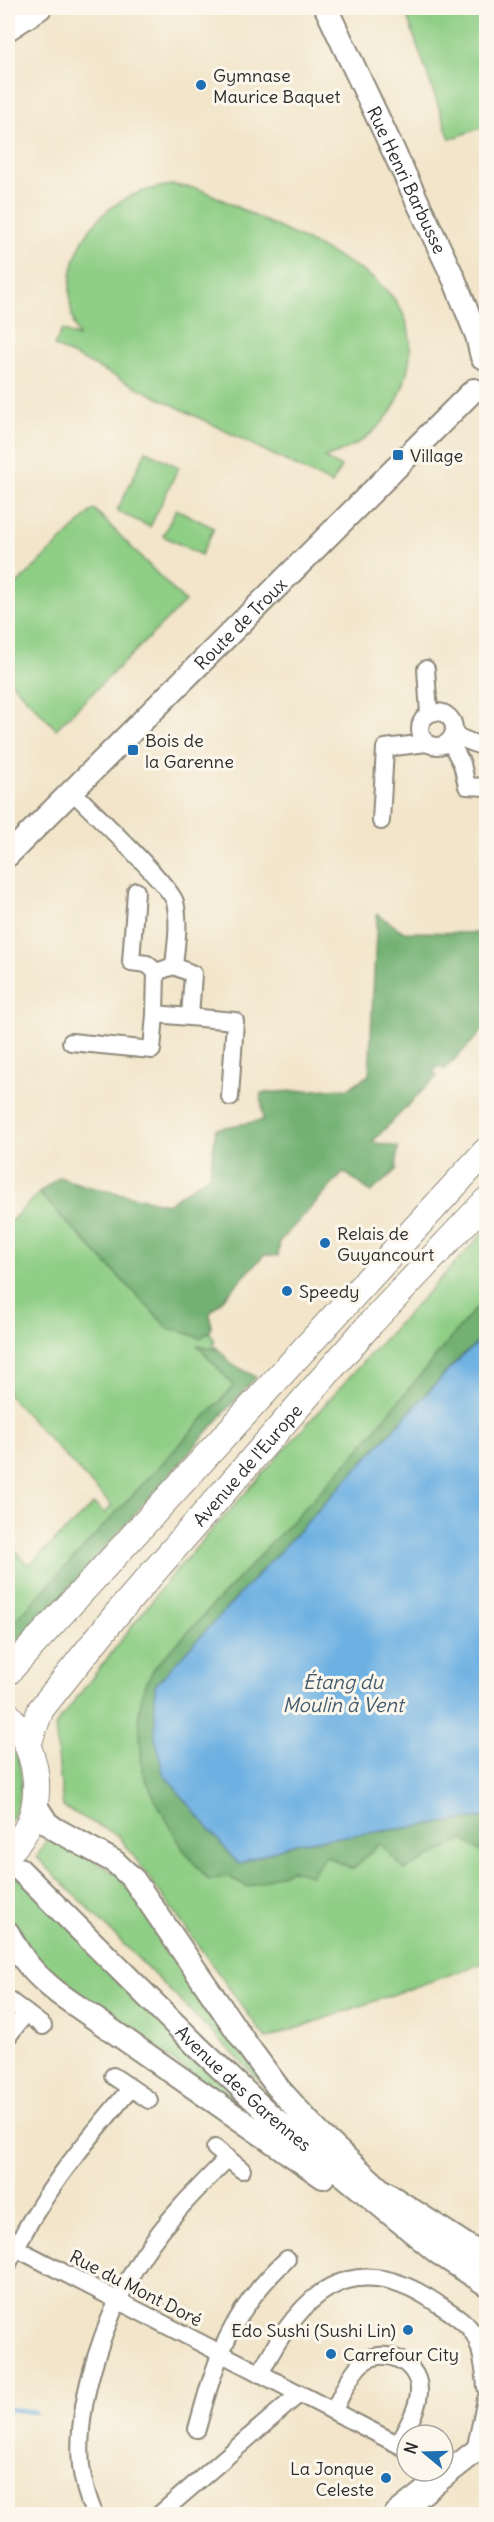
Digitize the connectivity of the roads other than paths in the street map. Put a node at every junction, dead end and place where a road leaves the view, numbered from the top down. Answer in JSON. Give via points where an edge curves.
{"nodes":[{"id":1,"x":40,"y":8,"type":"edge"},
{"id":2,"x":326,"y":8,"type":"edge"},
{"id":3,"x":8,"y":29,"type":"edge"},
{"id":4,"x":484,"y":356,"type":"edge"},
{"id":5,"x":480,"y":395,"type":"edge"},
{"id":6,"x":426,"y":669,"type":"dead end"},
{"id":7,"x":429,"y":713,"type":"junction"},
{"id":8,"x":452,"y":738,"type":"junction"},
{"id":9,"x":427,"y":743,"type":"junction"},
{"id":10,"x":486,"y":748,"type":"edge"},
{"id":11,"x":486,"y":787,"type":"edge"},
{"id":12,"x":72,"y":791,"type":"junction"},
{"id":13,"x":381,"y":822,"type":"dead end"},
{"id":14,"x":8,"y":855,"type":"edge"},
{"id":15,"x":136,"y":891,"type":"dead end"},
{"id":16,"x":174,"y":966,"type":"junction"},
{"id":17,"x":156,"y":972,"type":"junction"},
{"id":18,"x":155,"y":1014,"type":"junction"},
{"id":19,"x":190,"y":1017,"type":"junction"},
{"id":20,"x":71,"y":1042,"type":"dead end"},
{"id":21,"x":230,"y":1097,"type":"dead end"},
{"id":22,"x":486,"y":1151,"type":"edge"},
{"id":23,"x":486,"y":1201,"type":"edge"},
{"id":24,"x":8,"y":1672,"type":"edge"},
{"id":25,"x":8,"y":1715,"type":"edge"},
{"id":26,"x":28,"y":1744,"type":"junction"},
{"id":27,"x":34,"y":1804,"type":"junction"},
{"id":28,"x":17,"y":1861,"type":"edge"},
{"id":29,"x":8,"y":1933,"type":"edge"},
{"id":30,"x":10,"y":2001,"type":"dead end"},
{"id":31,"x":27,"y":2013,"type":"junction"},
{"id":32,"x":43,"y":2025,"type":"dead end"},
{"id":33,"x":8,"y":2036,"type":"edge"},
{"id":34,"x":113,"y":2076,"type":"dead end"},
{"id":35,"x":131,"y":2088,"type":"junction"},
{"id":36,"x":149,"y":2100,"type":"dead end"},
{"id":37,"x":242,"y":2170,"type":"dead end"},
{"id":38,"x":381,"y":2190,"type":"junction"},
{"id":39,"x":11,"y":2246,"type":"edge"},
{"id":40,"x":437,"y":2252,"type":"junction"},
{"id":41,"x":486,"y":2258,"type":"edge"},
{"id":42,"x":287,"y":2259,"type":"dead end"},
{"id":43,"x":8,"y":2264,"type":"edge"},
{"id":44,"x":486,"y":2284,"type":"edge"},
{"id":45,"x":118,"y":2301,"type":"junction"},
{"id":46,"x":220,"y":2353,"type":"junction"},
{"id":47,"x":260,"y":2374,"type":"junction"},
{"id":48,"x":486,"y":2387,"type":"edge"},
{"id":49,"x":299,"y":2394,"type":"junction"},
{"id":50,"x":486,"y":2399,"type":"edge"},
{"id":51,"x":333,"y":2411,"type":"junction"},
{"id":52,"x":410,"y":2423,"type":"edge"},
{"id":53,"x":197,"y":2429,"type":"dead end"},
{"id":54,"x":395,"y":2443,"type":"edge"},
{"id":55,"x":481,"y":2447,"type":"edge"},
{"id":56,"x":455,"y":2464,"type":"edge"},
{"id":57,"x":431,"y":2483,"type":"edge"},
{"id":58,"x":94,"y":2514,"type":"edge"},
{"id":59,"x":160,"y":2514,"type":"edge"},
{"id":60,"x":396,"y":2514,"type":"edge"}],
"edges":[{"from":1,"to":3,"type":"main road"},
{"from":2,"to":4,"type":"main road","name":"Rue Henri Barbusse","via":[[454,279]]},
{"from":4,"to":5,"type":"main road","via":[[470,372],[471,385]]},
{"from":5,"to":12,"type":"main road","name":"Route de Troux"},
{"from":6,"to":7,"type":"street"},
{"from":7,"to":8,"type":"street","via":[[443,712],[449,716],[453,722]]},
{"from":7,"to":9,"type":"street","via":[[420,724]]},
{"from":8,"to":9,"type":"street","via":[[439,746]]},
{"from":8,"to":10,"type":"street"},
{"from":8,"to":11,"type":"street","via":[[467,786]]},
{"from":9,"to":13,"type":"street","via":[[385,748]]},
{"from":12,"to":14,"type":"main road","name":"Route de Troux"},
{"from":12,"to":16,"type":"street","via":[[174,900]]},
{"from":15,"to":17,"type":"street","via":[[131,962],[147,964]]},
{"from":16,"to":17,"type":"street"},
{"from":16,"to":19,"type":"street","via":[[193,974]]},
{"from":17,"to":18,"type":"street"},
{"from":18,"to":19,"type":"street"},
{"from":18,"to":20,"type":"street","via":[[152,1050]]},
{"from":19,"to":21,"type":"street","via":[[235,1021]]},
{"from":22,"to":24,"type":"main road","name":"Avenue de l'Europe"},
{"from":23,"to":26,"type":"main road","name":"Avenue de l'Europe","via":[[371,1323],[116,1615],[41,1709]]},
{"from":25,"to":26,"type":"main road"},
{"from":26,"to":27,"type":"main road","via":[[35,1763]]},
{"from":27,"to":28,"type":"main road"},
{"from":27,"to":38,"type":"main road","via":[[56,1830],[115,1862],[134,1880],[279,2089],[318,2132]]},
{"from":28,"to":38,"type":"main road","name":"Avenue des Garennes","via":[[273,2108],[348,2170]]},
{"from":28,"to":40,"type":"main road","name":"Avenue des Garennes","via":[[268,2114]]},
{"from":29,"to":40,"type":"main road","via":[[22,1960],[58,1993],[393,2226]]},
{"from":30,"to":31,"type":"street"},
{"from":31,"to":32,"type":"street"},
{"from":31,"to":33,"type":"street"},
{"from":34,"to":35,"type":"street"},
{"from":35,"to":36,"type":"street"},
{"from":35,"to":39,"type":"street","via":[[63,2169]]},
{"from":37,"to":45,"type":"street","via":[[221,2153],[139,2261]]},
{"from":38,"to":41,"type":"main road","name":"Avenue des Garennes"},
{"from":39,"to":43,"type":"street"},
{"from":39,"to":45,"type":"street","name":"Rue du Mont Doré"},
{"from":40,"to":44,"type":"main road","name":"Avenue des Garennes"},
{"from":42,"to":46,"type":"street","via":[[240,2313]]},
{"from":45,"to":46,"type":"street","name":"Rue du Mont Doré"},
{"from":45,"to":58,"type":"street","via":[[100,2347],[84,2413],[81,2466]]},
{"from":46,"to":47,"type":"street","name":"Rue du Mont Doré"},
{"from":46,"to":53,"type":"street"},
{"from":47,"to":48,"type":"street","via":[[276,2342],[306,2303],[346,2281],[381,2277],[431,2299],[473,2331]]},
{"from":47,"to":49,"type":"street","name":"Rue du Mont Doré"},
{"from":49,"to":51,"type":"street","name":"Rue du Mont Doré"},
{"from":49,"to":59,"type":"street"},
{"from":50,"to":55,"type":"street"},
{"from":51,"to":52,"type":"street","via":[[355,2370],[373,2357],[385,2355],[401,2360],[417,2376],[420,2389]]},
{"from":51,"to":54,"type":"street","name":"Rue du Mont Doré"},
{"from":55,"to":56,"type":"main road"},
{"from":57,"to":60,"type":"main road"}]}
